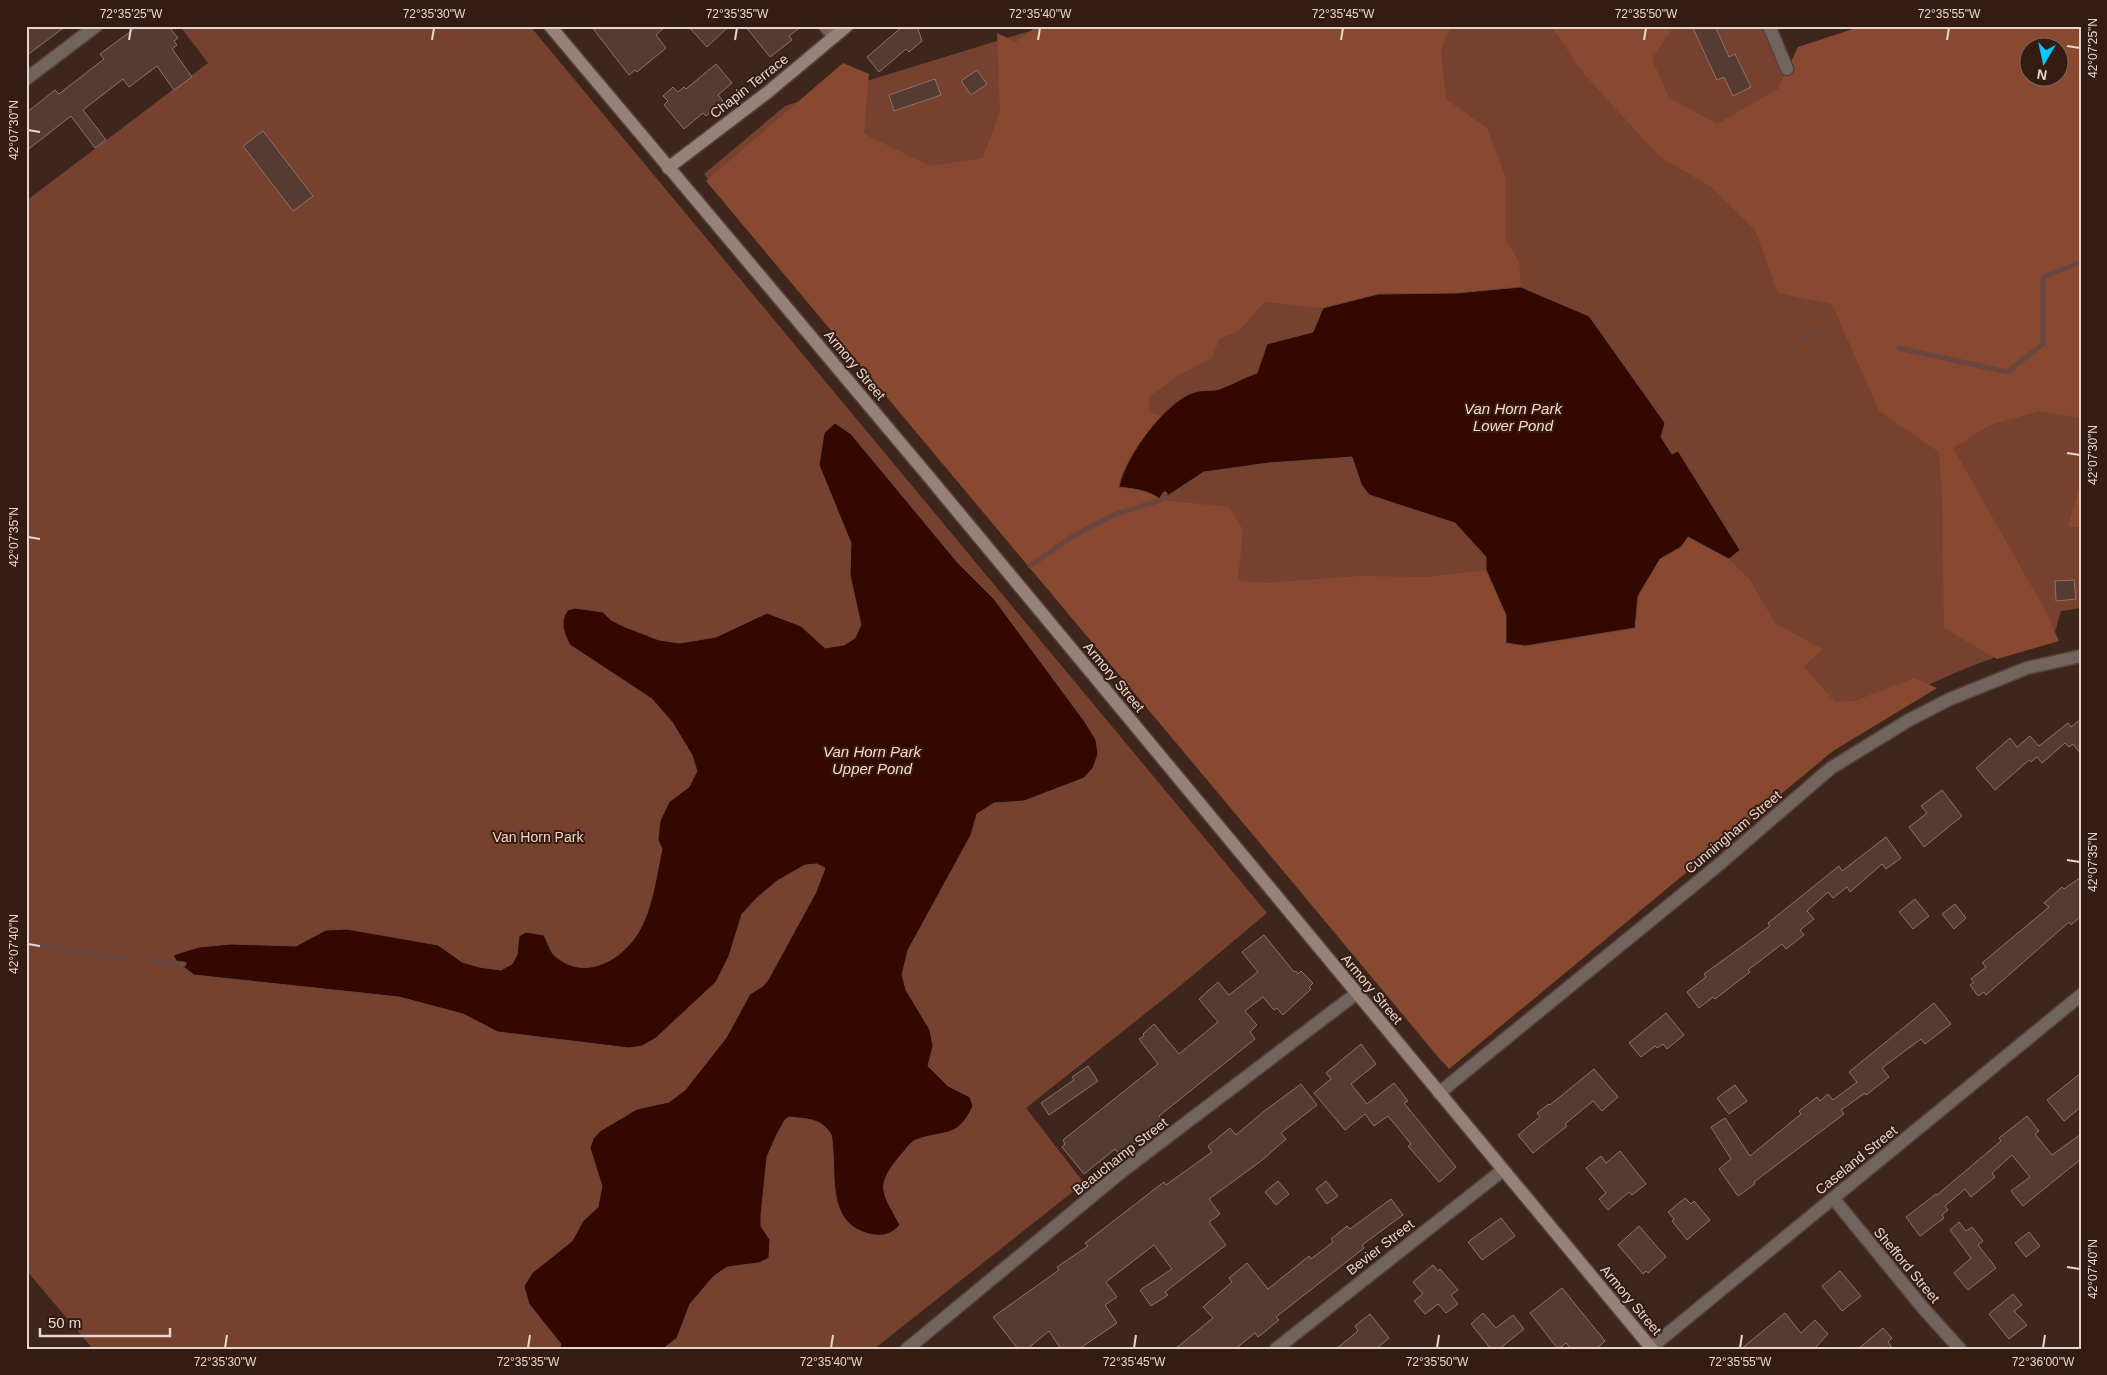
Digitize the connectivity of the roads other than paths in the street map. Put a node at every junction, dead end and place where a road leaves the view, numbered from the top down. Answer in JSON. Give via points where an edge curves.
{"nodes":[{"id":1,"x":96,"y":26,"type":"edge"},
{"id":2,"x":550,"y":26,"type":"edge"},
{"id":3,"x":825,"y":26,"type":"edge"},
{"id":4,"x":846,"y":26,"type":"edge"},
{"id":5,"x":1769,"y":26,"type":"edge"},
{"id":6,"x":834,"y":37,"type":"junction"},
{"id":7,"x":1787,"y":69,"type":"dead end"},
{"id":8,"x":26,"y":79,"type":"edge"},
{"id":9,"x":668,"y":168,"type":"junction"},
{"id":10,"x":2081,"y":656,"type":"edge"},
{"id":11,"x":1357,"y":993,"type":"junction"},
{"id":12,"x":2081,"y":995,"type":"edge"},
{"id":13,"x":1439,"y":1093,"type":"junction"},
{"id":14,"x":1503,"y":1170,"type":"junction"},
{"id":15,"x":1833,"y":1198,"type":"junction"},
{"id":16,"x":1651,"y":1348,"type":"edge"},
{"id":17,"x":907,"y":1349,"type":"edge"},
{"id":18,"x":1276,"y":1349,"type":"edge"},
{"id":19,"x":1960,"y":1349,"type":"edge"}],
"edges":[{"from":1,"to":8,"type":"street"},
{"from":2,"to":9,"type":"main road","name":"Armory Street"},
{"from":3,"to":6,"type":"street"},
{"from":4,"to":6,"type":"main road","name":"Chapin Terrace"},
{"from":5,"to":7,"type":"street"},
{"from":6,"to":9,"type":"main road","name":"Chapin Terrace"},
{"from":9,"to":11,"type":"main road","name":"Armory Street"},
{"from":10,"to":13,"type":"street","name":"Cunningham Street","via":[[2027,668],[1954,697],[1909,720],[1831,768],[1716,867]]},
{"from":11,"to":13,"type":"main road","name":"Armory Street"},
{"from":11,"to":17,"type":"street","name":"Beauchamp Street","via":[[1120,1173]]},
{"from":12,"to":15,"type":"street","name":"Caseland Street"},
{"from":13,"to":14,"type":"main road","name":"Armory Street"},
{"from":14,"to":16,"type":"main road","name":"Armory Street"},
{"from":14,"to":18,"type":"street","name":"Bevier Street"},
{"from":15,"to":16,"type":"street","name":"Caseland Street"},
{"from":15,"to":19,"type":"street","name":"Shefford Street"}]}
